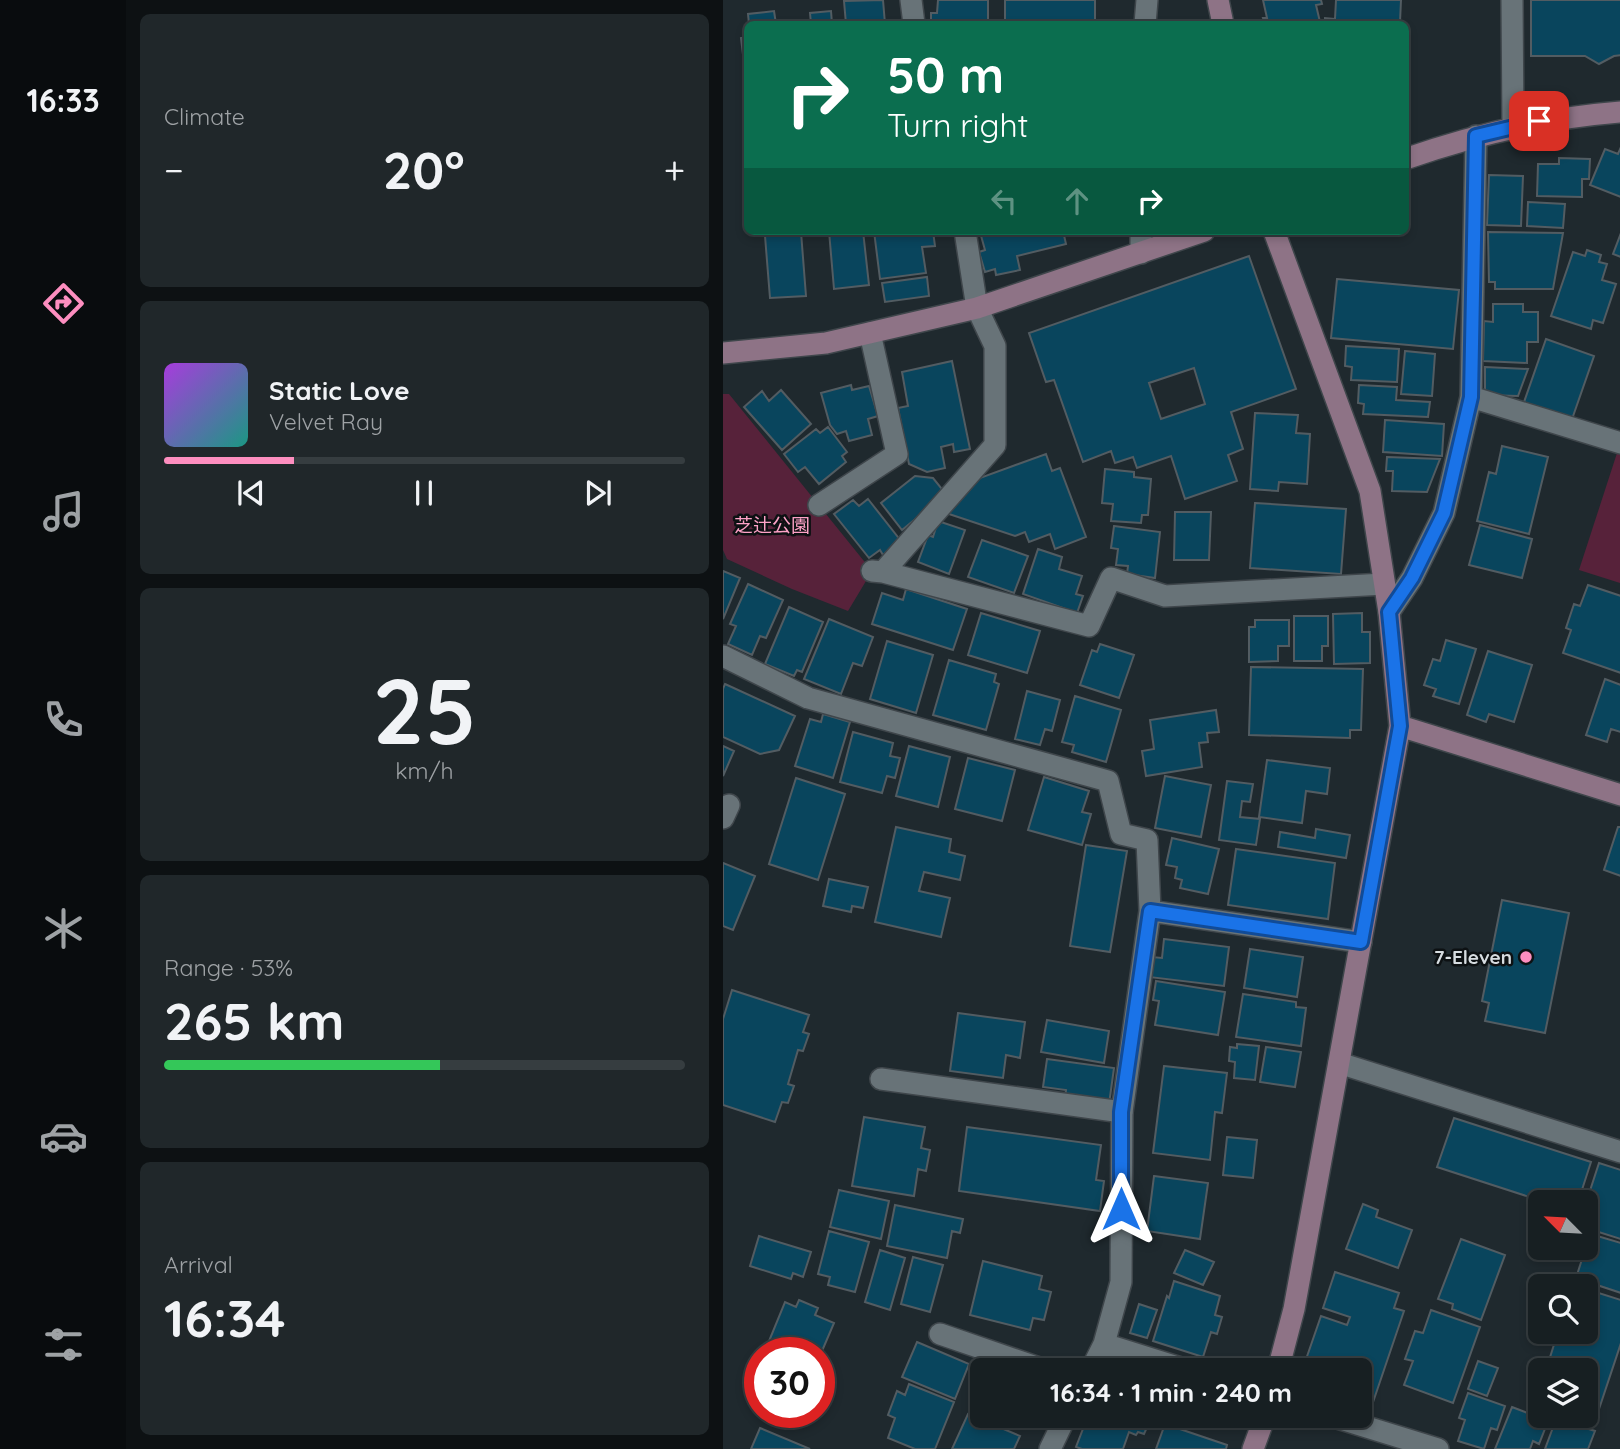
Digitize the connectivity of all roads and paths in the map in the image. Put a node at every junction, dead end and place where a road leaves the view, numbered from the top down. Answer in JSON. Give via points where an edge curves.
{"nodes":[{"id":1,"x":911,"y":0,"type":"edge"},
{"id":2,"x":1147,"y":0,"type":"edge"},
{"id":3,"x":1218,"y":0,"type":"edge"},
{"id":4,"x":1512,"y":0,"type":"edge"},
{"id":5,"x":914,"y":21,"type":"edge"},
{"id":6,"x":1145,"y":21,"type":"edge"},
{"id":7,"x":1222,"y":21,"type":"edge"},
{"id":8,"x":1620,"y":112,"type":"edge"},
{"id":9,"x":1513,"y":126,"type":"junction"},
{"id":10,"x":1476,"y":136,"type":"junction"},
{"id":11,"x":1409,"y":158,"type":"edge"},
{"id":12,"x":966,"y":235,"type":"edge"},
{"id":13,"x":1141,"y":235,"type":"edge"},
{"id":14,"x":1193,"y":235,"type":"edge"},
{"id":15,"x":1275,"y":235,"type":"edge"},
{"id":16,"x":1141,"y":253,"type":"junction"},
{"id":17,"x":977,"y":308,"type":"junction"},
{"id":18,"x":871,"y":333,"type":"junction"},
{"id":19,"x":723,"y":353,"type":"edge"},
{"id":20,"x":1471,"y":397,"type":"junction"},
{"id":21,"x":1620,"y":443,"type":"edge"},
{"id":22,"x":819,"y":505,"type":"dead end"},
{"id":23,"x":1385,"y":584,"type":"junction"},
{"id":24,"x":1389,"y":612,"type":"junction"},
{"id":25,"x":723,"y":656,"type":"edge"},
{"id":26,"x":1400,"y":726,"type":"junction"},
{"id":27,"x":1620,"y":795,"type":"edge"},
{"id":28,"x":1150,"y":911,"type":"junction"},
{"id":29,"x":1361,"y":942,"type":"junction"},
{"id":30,"x":1339,"y":1063,"type":"junction"},
{"id":31,"x":881,"y":1080,"type":"dead end"},
{"id":32,"x":1121,"y":1112,"type":"junction"},
{"id":33,"x":1620,"y":1152,"type":"edge"},
{"id":34,"x":940,"y":1334,"type":"dead end"},
{"id":35,"x":1104,"y":1344,"type":"junction"},
{"id":36,"x":1009,"y":1358,"type":"edge"},
{"id":37,"x":1097,"y":1358,"type":"edge"},
{"id":38,"x":1149,"y":1358,"type":"edge"},
{"id":39,"x":1281,"y":1358,"type":"edge"},
{"id":40,"x":1060,"y":1428,"type":"edge"},
{"id":41,"x":1261,"y":1428,"type":"edge"},
{"id":42,"x":1370,"y":1428,"type":"edge"},
{"id":43,"x":1050,"y":1449,"type":"edge"},
{"id":44,"x":1253,"y":1449,"type":"edge"},
{"id":45,"x":1438,"y":1449,"type":"edge"}],
"edges":[{"from":1,"to":5,"type":"street"},
{"from":2,"to":6,"type":"street"},
{"from":3,"to":7,"type":"street"},
{"from":4,"to":9,"type":"street"},
{"from":8,"to":9,"type":"street"},
{"from":9,"to":10,"type":"street"},
{"from":10,"to":11,"type":"street"},
{"from":10,"to":20,"type":"street"},
{"from":12,"to":17,"type":"street"},
{"from":13,"to":16,"type":"street"},
{"from":14,"to":16,"type":"street"},
{"from":15,"to":23,"type":"street","via":[[1370,491]]},
{"from":16,"to":17,"type":"street"},
{"from":17,"to":18,"type":"street"},
{"from":17,"to":23,"type":"street","via":[[995,346],[995,445],[877,572],[1089,626],[1111,578],[1165,596]]},
{"from":18,"to":19,"type":"street","via":[[826,343]]},
{"from":18,"to":22,"type":"street","via":[[897,454]]},
{"from":20,"to":21,"type":"street"},
{"from":20,"to":24,"type":"street","via":[[1444,513],[1412,578]]},
{"from":23,"to":24,"type":"street"},
{"from":24,"to":26,"type":"street"},
{"from":25,"to":28,"type":"street","via":[[808,698],[1108,781],[1121,834],[1147,840]]},
{"from":26,"to":27,"type":"street"},
{"from":26,"to":29,"type":"street"},
{"from":28,"to":29,"type":"street"},
{"from":28,"to":32,"type":"street"},
{"from":29,"to":30,"type":"street"},
{"from":30,"to":33,"type":"street"},
{"from":30,"to":39,"type":"street"},
{"from":31,"to":32,"type":"street"},
{"from":32,"to":35,"type":"street","via":[[1121,1282]]},
{"from":34,"to":36,"type":"street"},
{"from":35,"to":37,"type":"street"},
{"from":35,"to":38,"type":"street"},
{"from":40,"to":43,"type":"street"},
{"from":41,"to":44,"type":"street"},
{"from":42,"to":45,"type":"street"}]}
